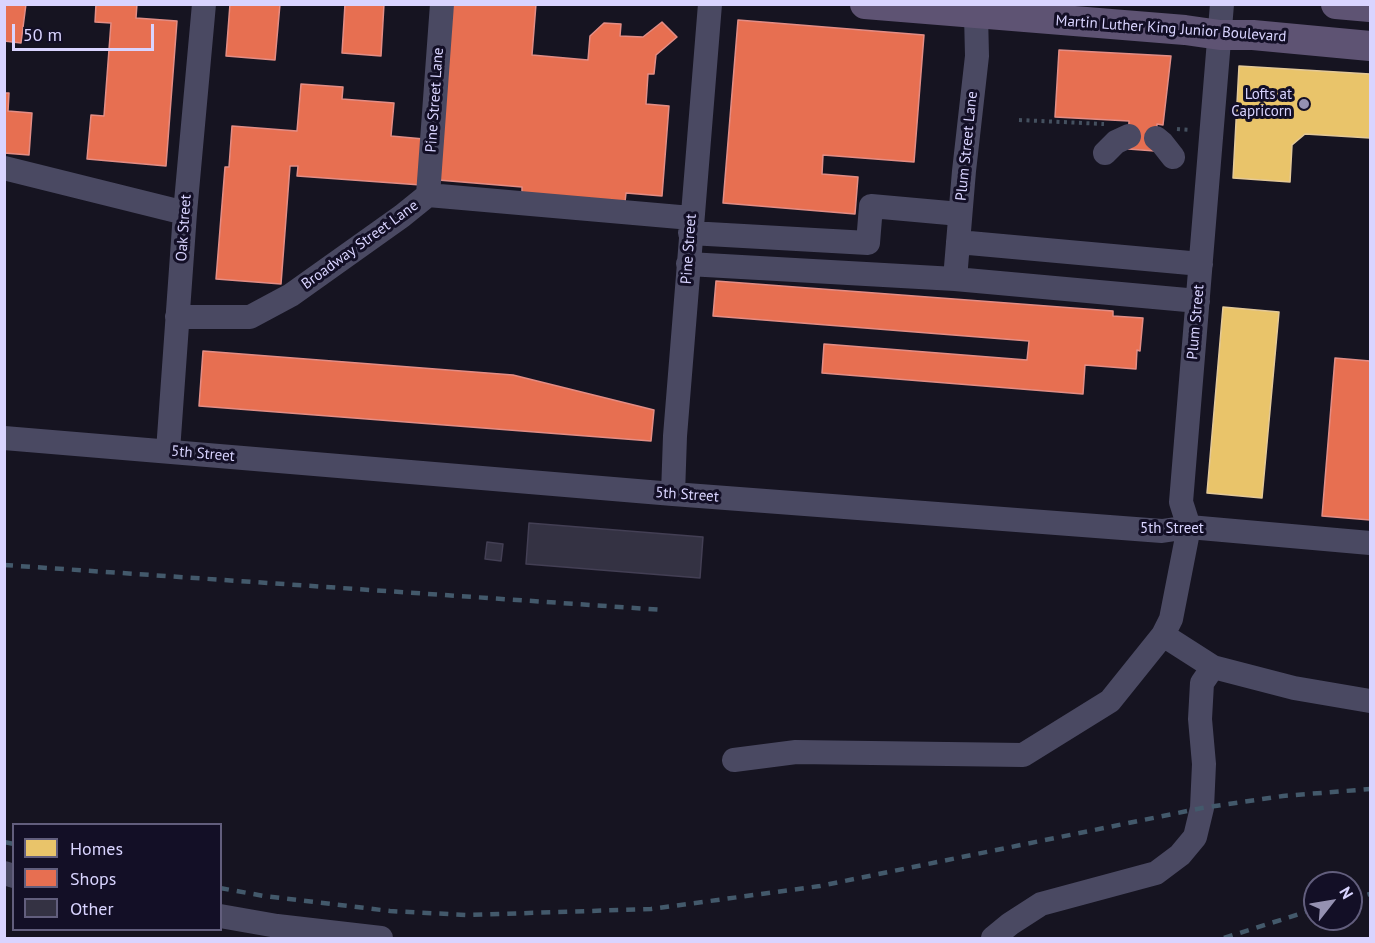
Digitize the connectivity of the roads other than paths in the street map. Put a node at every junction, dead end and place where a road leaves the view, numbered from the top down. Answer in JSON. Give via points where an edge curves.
{"nodes":[{"id":1,"x":204,"y":4,"type":"edge"},
{"id":2,"x":442,"y":4,"type":"edge"},
{"id":3,"x":710,"y":4,"type":"edge"},
{"id":4,"x":865,"y":4,"type":"edge"},
{"id":5,"x":1222,"y":4,"type":"edge"},
{"id":6,"x":1336,"y":4,"type":"edge"},
{"id":7,"x":1371,"y":7,"type":"edge"},
{"id":8,"x":976,"y":14,"type":"junction"},
{"id":9,"x":1220,"y":35,"type":"junction"},
{"id":10,"x":1371,"y":46,"type":"edge"},
{"id":11,"x":1129,"y":136,"type":"dead end"},
{"id":12,"x":1156,"y":138,"type":"dead end"},
{"id":13,"x":1105,"y":153,"type":"dead end"},
{"id":14,"x":1173,"y":157,"type":"dead end"},
{"id":15,"x":4,"y":168,"type":"edge"},
{"id":16,"x":428,"y":195,"type":"junction"},
{"id":17,"x":184,"y":213,"type":"junction"},
{"id":18,"x":960,"y":214,"type":"junction"},
{"id":19,"x":691,"y":226,"type":"junction"},
{"id":20,"x":958,"y":242,"type":"junction"},
{"id":21,"x":688,"y":264,"type":"junction"},
{"id":22,"x":1202,"y":264,"type":"junction"},
{"id":23,"x":955,"y":279,"type":"junction"},
{"id":24,"x":1198,"y":301,"type":"junction"},
{"id":25,"x":177,"y":317,"type":"junction"},
{"id":26,"x":4,"y":438,"type":"edge"},
{"id":27,"x":168,"y":451,"type":"junction"},
{"id":28,"x":673,"y":494,"type":"junction"},
{"id":29,"x":1189,"y":527,"type":"junction"},
{"id":30,"x":1371,"y":543,"type":"edge"},
{"id":31,"x":1162,"y":635,"type":"junction"},
{"id":32,"x":1213,"y":667,"type":"junction"},
{"id":33,"x":1371,"y":701,"type":"edge"},
{"id":34,"x":734,"y":760,"type":"dead end"},
{"id":35,"x":222,"y":916,"type":"edge"},
{"id":36,"x":381,"y":939,"type":"edge"},
{"id":37,"x":993,"y":939,"type":"edge"}],
"edges":[{"from":1,"to":17,"type":"street","name":"Oak Street"},
{"from":2,"to":16,"type":"street","name":"Pine Street Lane"},
{"from":3,"to":19,"type":"street","name":"Pine Street"},
{"from":4,"to":8,"type":"main road","name":"Martin Luther King Junior Boulevard"},
{"from":5,"to":9,"type":"street","name":"Plum Street"},
{"from":6,"to":7,"type":"main road"},
{"from":8,"to":9,"type":"main road","name":"Martin Luther King Junior Boulevard"},
{"from":8,"to":18,"type":"street","name":"Plum Street Lane","via":[[977,56]]},
{"from":9,"to":10,"type":"main road","name":"Martin Luther King Junior Boulevard"},
{"from":9,"to":22,"type":"street","name":"Plum Street"},
{"from":11,"to":13,"type":"street"},
{"from":12,"to":14,"type":"street"},
{"from":15,"to":17,"type":"street"},
{"from":16,"to":19,"type":"street","name":"Broadway Street Lane"},
{"from":16,"to":25,"type":"street","name":"Broadway Street Lane","via":[[291,295],[250,317]]},
{"from":17,"to":25,"type":"street","name":"Oak Street"},
{"from":18,"to":19,"type":"street","name":"Broadway Street Lane","via":[[872,206],[868,243]]},
{"from":18,"to":20,"type":"street","name":"Plum Street Lane"},
{"from":19,"to":21,"type":"street","name":"Pine Street"},
{"from":20,"to":22,"type":"street"},
{"from":20,"to":23,"type":"street","name":"Plum Street Lane"},
{"from":21,"to":23,"type":"street"},
{"from":21,"to":28,"type":"street","name":"Pine Street"},
{"from":22,"to":24,"type":"street","name":"Plum Street"},
{"from":23,"to":24,"type":"street"},
{"from":24,"to":29,"type":"street","name":"Plum Street","via":[[1181,502]]},
{"from":25,"to":27,"type":"street","name":"Oak Street"},
{"from":26,"to":27,"type":"street","name":"5th Street"},
{"from":27,"to":28,"type":"street","name":"5th Street"},
{"from":28,"to":29,"type":"street","name":"5th Street","via":[[1162,531]]},
{"from":29,"to":30,"type":"street","name":"5th Street"},
{"from":29,"to":31,"type":"street","name":"Plum Street","via":[[1171,619]]},
{"from":31,"to":32,"type":"street"},
{"from":31,"to":34,"type":"street","name":"Plum Street","via":[[1110,701],[1023,754],[796,752]]},
{"from":32,"to":33,"type":"street","via":[[1294,688]]},
{"from":32,"to":37,"type":"street","via":[[1202,682],[1204,764],[1202,808],[1195,837],[1180,855],[1156,873],[1041,904]]},
{"from":35,"to":36,"type":"street"}]}
